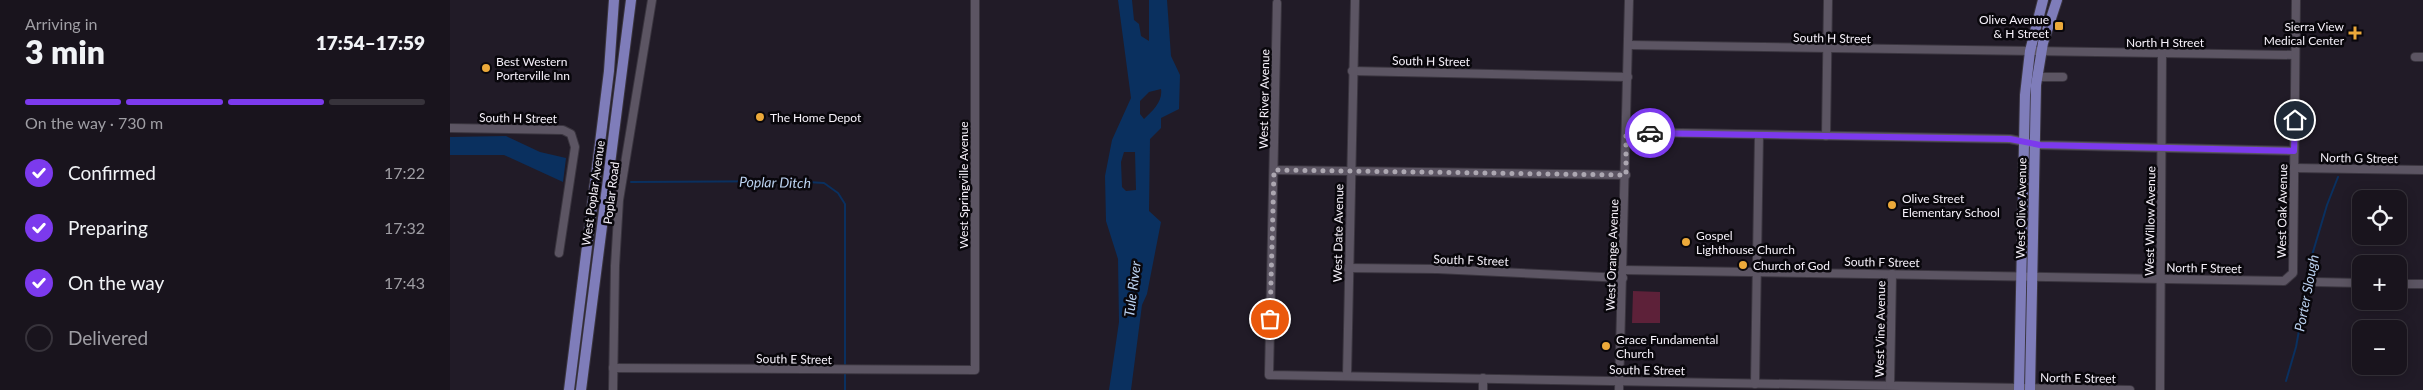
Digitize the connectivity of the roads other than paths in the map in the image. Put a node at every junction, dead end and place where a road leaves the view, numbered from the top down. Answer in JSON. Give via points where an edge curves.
{"nodes":[{"id":1,"x":614,"y":0,"type":"edge"},
{"id":2,"x":631,"y":0,"type":"edge"},
{"id":3,"x":652,"y":0,"type":"edge"},
{"id":4,"x":975,"y":0,"type":"edge"},
{"id":5,"x":1355,"y":0,"type":"edge"},
{"id":6,"x":1629,"y":0,"type":"edge"},
{"id":7,"x":1828,"y":0,"type":"edge"},
{"id":8,"x":2043,"y":0,"type":"edge"},
{"id":9,"x":2057,"y":0,"type":"edge"},
{"id":10,"x":2296,"y":0,"type":"edge"},
{"id":11,"x":1278,"y":3,"type":"dead end"},
{"id":12,"x":1629,"y":45,"type":"junction"},
{"id":13,"x":1828,"y":49,"type":"junction"},
{"id":14,"x":2035,"y":51,"type":"junction"},
{"id":15,"x":2162,"y":53,"type":"junction"},
{"id":16,"x":2295,"y":54,"type":"junction"},
{"id":17,"x":1352,"y":71,"type":"junction"},
{"id":18,"x":1628,"y":77,"type":"junction"},
{"id":19,"x":2037,"y":77,"type":"junction"},
{"id":20,"x":2062,"y":77,"type":"dead end"},
{"id":21,"x":450,"y":128,"type":"edge"},
{"id":22,"x":1626,"y":132,"type":"junction"},
{"id":23,"x":1760,"y":135,"type":"junction"},
{"id":24,"x":1826,"y":136,"type":"junction"},
{"id":25,"x":2029,"y":142,"type":"junction"},
{"id":26,"x":2162,"y":146,"type":"junction"},
{"id":27,"x":2294,"y":151,"type":"junction"},
{"id":28,"x":2294,"y":168,"type":"junction"},
{"id":29,"x":1274,"y":170,"type":"junction"},
{"id":30,"x":2423,"y":170,"type":"edge"},
{"id":31,"x":1350,"y":171,"type":"junction"},
{"id":32,"x":1626,"y":175,"type":"junction"},
{"id":33,"x":2023,"y":192,"type":"junction"},
{"id":34,"x":2033,"y":220,"type":"junction"},
{"id":35,"x":559,"y":253,"type":"dead end"},
{"id":36,"x":1348,"y":268,"type":"junction"},
{"id":37,"x":1757,"y":272,"type":"junction"},
{"id":38,"x":2293,"y":273,"type":"joint"},
{"id":39,"x":1623,"y":274,"type":"junction"},
{"id":40,"x":1892,"y":274,"type":"junction"},
{"id":41,"x":2027,"y":277,"type":"junction"},
{"id":42,"x":2161,"y":278,"type":"junction"},
{"id":43,"x":2315,"y":282,"type":"dead end"},
{"id":44,"x":2352,"y":283,"type":"edge"},
{"id":45,"x":2407,"y":284,"type":"edge"},
{"id":46,"x":2423,"y":284,"type":"edge"},
{"id":47,"x":613,"y":368,"type":"junction"},
{"id":48,"x":974,"y":370,"type":"joint"},
{"id":49,"x":1269,"y":375,"type":"joint"},
{"id":50,"x":1347,"y":376,"type":"junction"},
{"id":51,"x":1483,"y":378,"type":"junction"},
{"id":52,"x":1620,"y":381,"type":"junction"},
{"id":53,"x":1755,"y":384,"type":"junction"},
{"id":54,"x":1890,"y":386,"type":"junction"},
{"id":55,"x":2025,"y":389,"type":"edge"},
{"id":56,"x":569,"y":390,"type":"edge"},
{"id":57,"x":581,"y":390,"type":"edge"},
{"id":58,"x":613,"y":390,"type":"edge"},
{"id":59,"x":1483,"y":390,"type":"edge"},
{"id":60,"x":1619,"y":390,"type":"edge"},
{"id":61,"x":2130,"y":390,"type":"edge"},
{"id":62,"x":2160,"y":390,"type":"edge"}],
"edges":[{"from":1,"to":56,"type":"main road","name":"West Poplar Avenue","via":[[609,71]]},
{"from":2,"to":57,"type":"main road","name":"West Poplar Avenue"},
{"from":3,"to":47,"type":"street","name":"Poplar Road","via":[[619,200]]},
{"from":4,"to":48,"type":"street","name":"West Springville Avenue"},
{"from":5,"to":17,"type":"street","name":"West Date Avenue"},
{"from":6,"to":12,"type":"street","name":"West Orange Avenue"},
{"from":7,"to":13,"type":"street"},
{"from":8,"to":14,"type":"main road","name":"West Olive Avenue"},
{"from":9,"to":14,"type":"main road","name":"West Olive Avenue"},
{"from":10,"to":16,"type":"street","name":"West Oak Avenue"},
{"from":11,"to":29,"type":"street","name":"West River Avenue"},
{"from":12,"to":13,"type":"street","name":"South H Street"},
{"from":12,"to":18,"type":"street","name":"West Orange Avenue"},
{"from":13,"to":14,"type":"street","name":"South H Street"},
{"from":13,"to":24,"type":"street"},
{"from":14,"to":15,"type":"street","name":"North H Street"},
{"from":14,"to":19,"type":"main road","name":"West Olive Avenue"},
{"from":14,"to":25,"type":"main road","name":"West Olive Avenue","via":[[2025,86]]},
{"from":15,"to":16,"type":"street","name":"North H Street"},
{"from":15,"to":26,"type":"street","name":"West Willow Avenue"},
{"from":16,"to":27,"type":"street","name":"West Oak Avenue"},
{"from":17,"to":18,"type":"street","name":"South H Street"},
{"from":17,"to":31,"type":"street","name":"West Date Avenue"},
{"from":18,"to":22,"type":"street","name":"West Orange Avenue"},
{"from":19,"to":20,"type":"street"},
{"from":19,"to":25,"type":"main road","name":"West Olive Avenue"},
{"from":21,"to":35,"type":"street","name":"South H Street","via":[[562,130],[571,134],[575,146]]},
{"from":22,"to":23,"type":"street"},
{"from":22,"to":32,"type":"street","name":"West Orange Avenue"},
{"from":23,"to":24,"type":"street"},
{"from":23,"to":37,"type":"street"},
{"from":24,"to":25,"type":"street"},
{"from":25,"to":26,"type":"street"},
{"from":25,"to":33,"type":"main road","name":"West Olive Avenue"},
{"from":25,"to":34,"type":"main road","name":"West Olive Avenue"},
{"from":26,"to":27,"type":"street"},
{"from":26,"to":42,"type":"street","name":"West Willow Avenue"},
{"from":27,"to":28,"type":"street","name":"West Oak Avenue"},
{"from":28,"to":30,"type":"street","name":"North G Street"},
{"from":28,"to":38,"type":"street","name":"West Oak Avenue"},
{"from":29,"to":31,"type":"street"},
{"from":29,"to":49,"type":"street","name":"West River Avenue"},
{"from":31,"to":32,"type":"street"},
{"from":31,"to":36,"type":"street","name":"West Date Avenue"},
{"from":32,"to":39,"type":"street","name":"West Orange Avenue"},
{"from":33,"to":34,"type":"main road","via":[[2028,204],[2028,218]]},
{"from":33,"to":41,"type":"main road","name":"West Olive Avenue"},
{"from":34,"to":41,"type":"main road","name":"West Olive Avenue"},
{"from":36,"to":39,"type":"street","name":"South F Street"},
{"from":36,"to":50,"type":"street","name":"West Date Avenue"},
{"from":37,"to":39,"type":"street","name":"South F Street"},
{"from":37,"to":40,"type":"street","name":"South F Street"},
{"from":37,"to":53,"type":"street"},
{"from":38,"to":42,"type":"street","name":"North F Street","via":[[2284,281]]},
{"from":39,"to":52,"type":"street","name":"West Orange Avenue"},
{"from":40,"to":41,"type":"street","name":"South F Street"},
{"from":40,"to":54,"type":"street","name":"West Vine Avenue"},
{"from":41,"to":42,"type":"street","name":"North F Street"},
{"from":41,"to":55,"type":"main road","name":"West Olive Avenue"},
{"from":42,"to":62,"type":"street","name":"West Willow Avenue"},
{"from":43,"to":44,"type":"street"},
{"from":45,"to":46,"type":"street"},
{"from":47,"to":48,"type":"street","name":"South E Street"},
{"from":47,"to":58,"type":"street","name":"Poplar Road"},
{"from":49,"to":50,"type":"street","name":"South E Street"},
{"from":50,"to":51,"type":"street","name":"South E Street"},
{"from":51,"to":52,"type":"street","name":"South E Street"},
{"from":51,"to":59,"type":"street"},
{"from":52,"to":53,"type":"street","name":"South E Street"},
{"from":52,"to":60,"type":"street","name":"West Orange Avenue"},
{"from":53,"to":54,"type":"street","name":"South E Street"},
{"from":54,"to":55,"type":"street","name":"South E Street"},
{"from":55,"to":61,"type":"street","name":"North E Street"}]}
